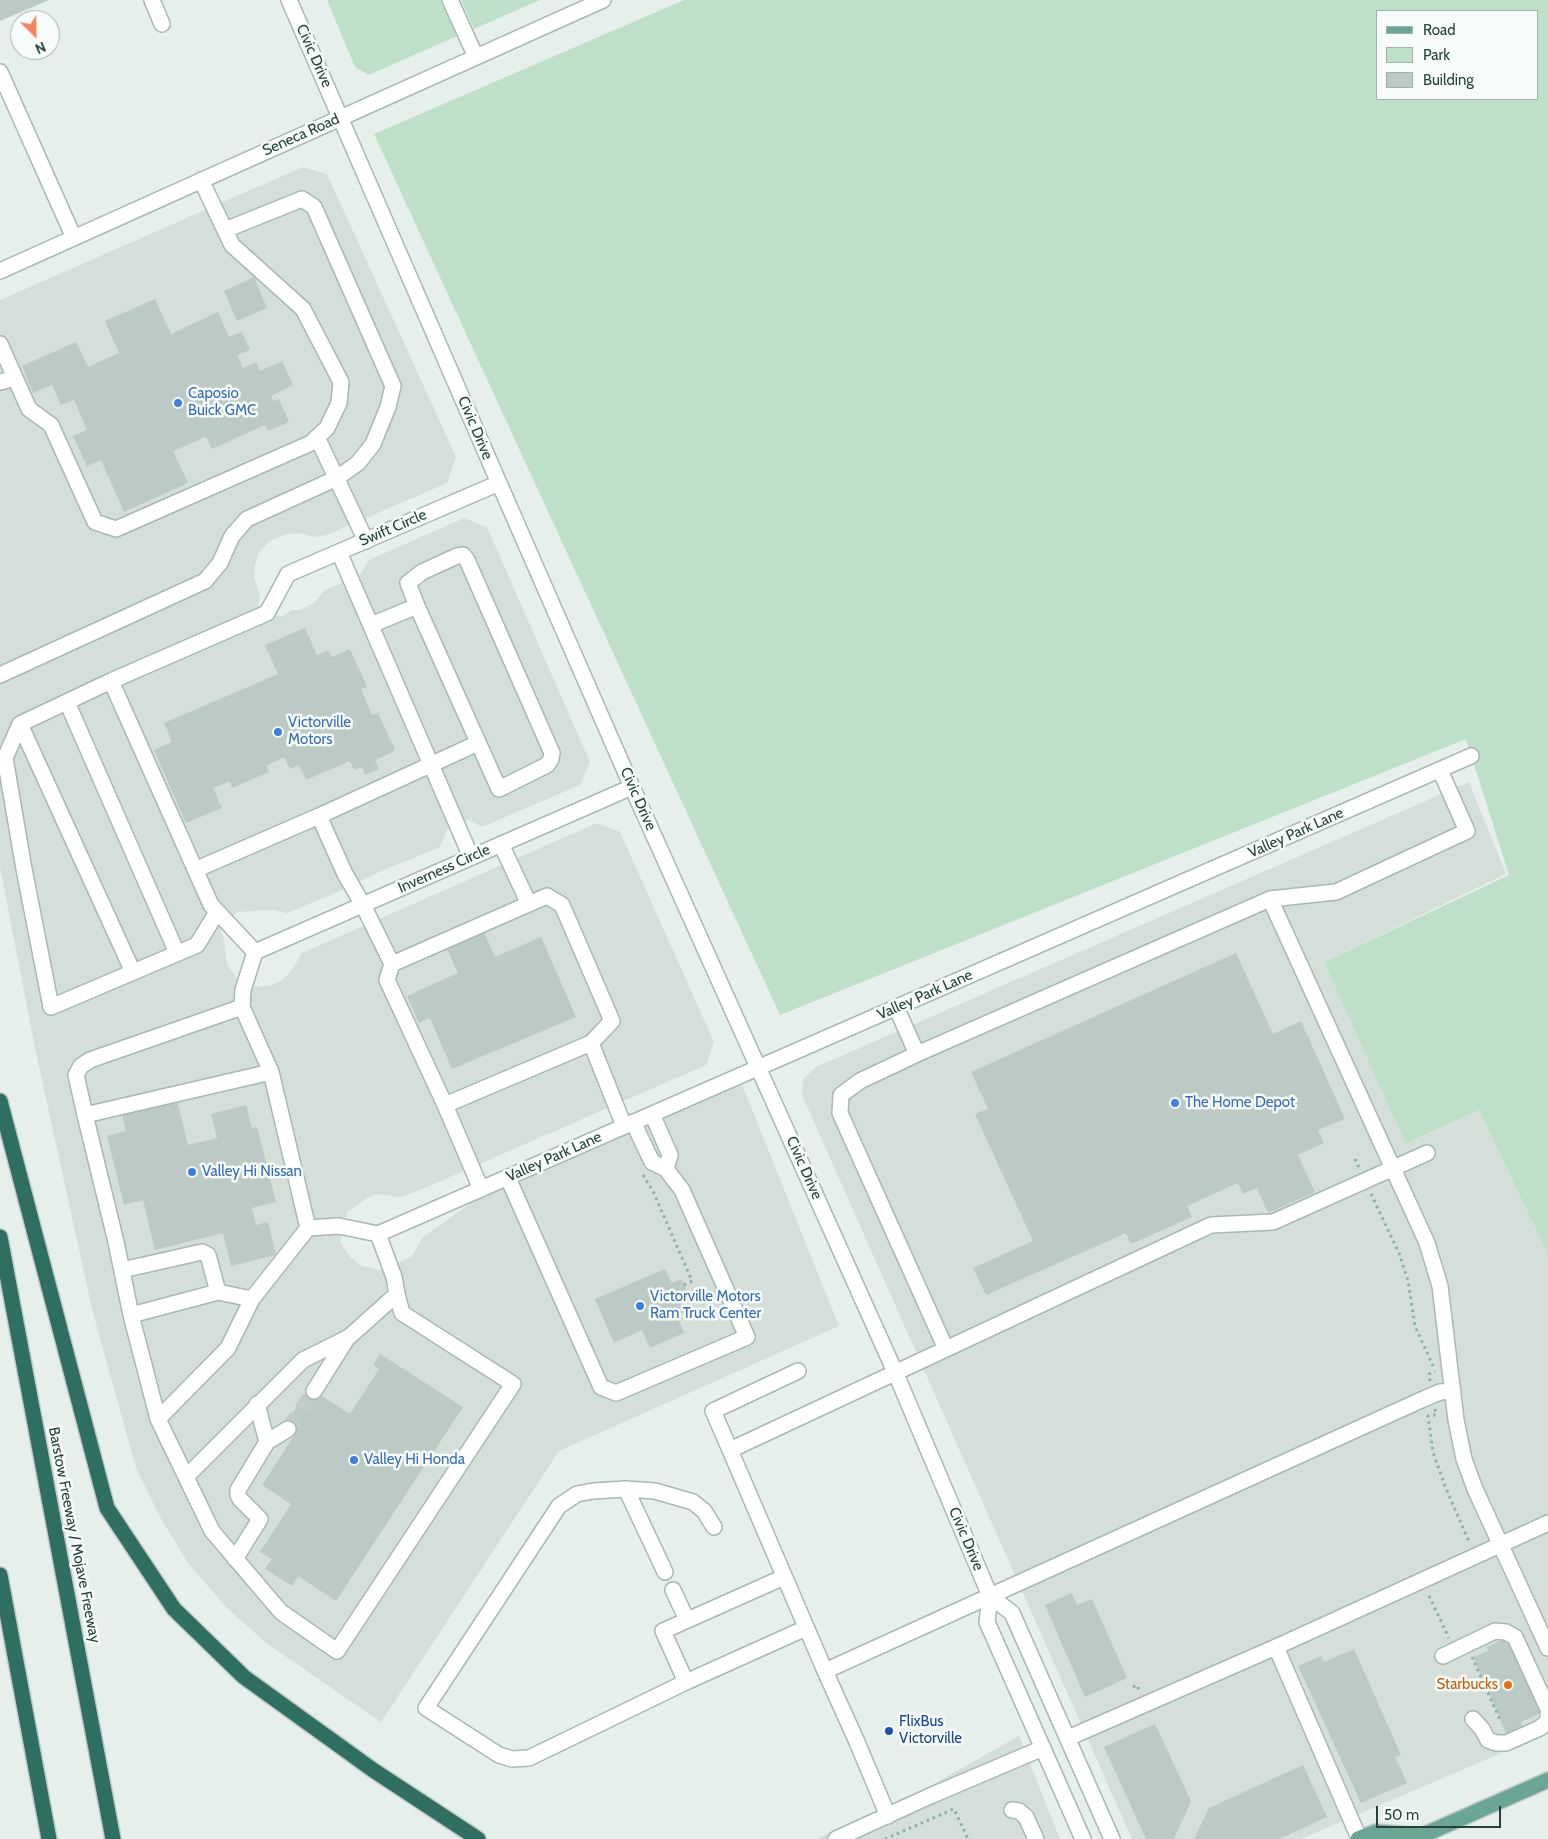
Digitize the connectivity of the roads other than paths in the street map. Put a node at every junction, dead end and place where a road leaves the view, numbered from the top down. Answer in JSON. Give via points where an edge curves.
{"nodes":[{"id":1,"x":152,"y":0,"type":"edge"},
{"id":2,"x":289,"y":0,"type":"edge"},
{"id":3,"x":450,"y":0,"type":"edge"},
{"id":4,"x":603,"y":0,"type":"edge"},
{"id":5,"x":162,"y":24,"type":"dead end"},
{"id":6,"x":476,"y":57,"type":"junction"},
{"id":7,"x":0,"y":72,"type":"edge"},
{"id":8,"x":340,"y":117,"type":"junction"},
{"id":9,"x":201,"y":180,"type":"junction"},
{"id":10,"x":225,"y":230,"type":"junction"},
{"id":11,"x":74,"y":238,"type":"junction"},
{"id":12,"x":0,"y":271,"type":"edge"},
{"id":13,"x":0,"y":344,"type":"edge"},
{"id":14,"x":15,"y":378,"type":"junction"},
{"id":15,"x":0,"y":382,"type":"edge"},
{"id":16,"x":318,"y":437,"type":"junction"},
{"id":17,"x":337,"y":478,"type":"junction"},
{"id":18,"x":498,"y":483,"type":"junction"},
{"id":19,"x":366,"y":540,"type":"junction"},
{"id":20,"x":339,"y":552,"type":"junction"},
{"id":21,"x":417,"y":606,"type":"junction"},
{"id":22,"x":371,"y":625,"type":"junction"},
{"id":23,"x":0,"y":675,"type":"edge"},
{"id":24,"x":111,"y":681,"type":"junction"},
{"id":25,"x":67,"y":702,"type":"junction"},
{"id":26,"x":20,"y":724,"type":"junction"},
{"id":27,"x":478,"y":743,"type":"junction"},
{"id":28,"x":1471,"y":756,"type":"dead end"},
{"id":29,"x":432,"y":766,"type":"junction"},
{"id":30,"x":1440,"y":770,"type":"junction"},
{"id":31,"x":632,"y":787,"type":"junction"},
{"id":32,"x":319,"y":816,"type":"junction"},
{"id":33,"x":502,"y":844,"type":"junction"},
{"id":34,"x":471,"y":857,"type":"junction"},
{"id":35,"x":195,"y":870,"type":"junction"},
{"id":36,"x":1270,"y":899,"type":"junction"},
{"id":37,"x":528,"y":904,"type":"junction"},
{"id":38,"x":363,"y":905,"type":"junction"},
{"id":39,"x":217,"y":912,"type":"junction"},
{"id":40,"x":255,"y":952,"type":"junction"},
{"id":41,"x":177,"y":953,"type":"junction"},
{"id":42,"x":392,"y":964,"type":"junction"},
{"id":43,"x":133,"y":972,"type":"junction"},
{"id":44,"x":242,"y":1007,"type":"junction"},
{"id":45,"x":896,"y":1007,"type":"junction"},
{"id":46,"x":591,"y":1043,"type":"junction"},
{"id":47,"x":917,"y":1054,"type":"junction"},
{"id":48,"x":759,"y":1067,"type":"junction"},
{"id":49,"x":272,"y":1072,"type":"junction"},
{"id":50,"x":0,"y":1101,"type":"edge"},
{"id":51,"x":445,"y":1105,"type":"junction"},
{"id":52,"x":652,"y":1114,"type":"junction"},
{"id":53,"x":85,"y":1115,"type":"junction"},
{"id":54,"x":628,"y":1124,"type":"junction"},
{"id":55,"x":1427,"y":1153,"type":"dead end"},
{"id":56,"x":666,"y":1169,"type":"junction"},
{"id":57,"x":1394,"y":1169,"type":"junction"},
{"id":58,"x":508,"y":1178,"type":"junction"},
{"id":59,"x":481,"y":1189,"type":"junction"},
{"id":60,"x":308,"y":1228,"type":"junction"},
{"id":61,"x":378,"y":1234,"type":"junction"},
{"id":62,"x":0,"y":1237,"type":"edge"},
{"id":63,"x":122,"y":1270,"type":"junction"},
{"id":64,"x":218,"y":1292,"type":"junction"},
{"id":65,"x":397,"y":1294,"type":"junction"},
{"id":66,"x":252,"y":1299,"type":"junction"},
{"id":67,"x":132,"y":1315,"type":"junction"},
{"id":68,"x":349,"y":1337,"type":"junction"},
{"id":69,"x":946,"y":1349,"type":"junction"},
{"id":70,"x":798,"y":1371,"type":"dead end"},
{"id":71,"x":896,"y":1374,"type":"junction"},
{"id":72,"x":314,"y":1391,"type":"tunnel mouth"},
{"id":73,"x":1453,"y":1391,"type":"junction"},
{"id":74,"x":257,"y":1404,"type":"junction"},
{"id":75,"x":158,"y":1419,"type":"junction"},
{"id":76,"x":288,"y":1429,"type":"tunnel mouth"},
{"id":77,"x":267,"y":1442,"type":"junction"},
{"id":78,"x":730,"y":1450,"type":"junction"},
{"id":79,"x":186,"y":1477,"type":"junction"},
{"id":80,"x":626,"y":1489,"type":"junction"},
{"id":81,"x":1548,"y":1524,"type":"edge"},
{"id":82,"x":714,"y":1527,"type":"dead end"},
{"id":83,"x":1500,"y":1544,"type":"junction"},
{"id":84,"x":235,"y":1559,"type":"junction"},
{"id":85,"x":665,"y":1572,"type":"dead end"},
{"id":86,"x":0,"y":1575,"type":"edge"},
{"id":87,"x":784,"y":1577,"type":"junction"},
{"id":88,"x":673,"y":1590,"type":"dead end"},
{"id":89,"x":990,"y":1596,"type":"junction"},
{"id":90,"x":687,"y":1620,"type":"junction"},
{"id":91,"x":806,"y":1628,"type":"junction"},
{"id":92,"x":1276,"y":1646,"type":"junction"},
{"id":93,"x":1548,"y":1648,"type":"edge"},
{"id":94,"x":1443,"y":1656,"type":"dead end"},
{"id":95,"x":825,"y":1671,"type":"junction"},
{"id":96,"x":686,"y":1682,"type":"junction"},
{"id":97,"x":1548,"y":1709,"type":"edge"},
{"id":98,"x":1548,"y":1714,"type":"edge"},
{"id":99,"x":1473,"y":1719,"type":"dead end"},
{"id":100,"x":1068,"y":1738,"type":"junction"},
{"id":101,"x":1043,"y":1748,"type":"junction"},
{"id":102,"x":1548,"y":1780,"type":"edge"},
{"id":103,"x":1012,"y":1810,"type":"dead end"},
{"id":104,"x":888,"y":1816,"type":"junction"},
{"id":105,"x":1420,"y":1838,"type":"edge"},
{"id":106,"x":49,"y":1839,"type":"edge"},
{"id":107,"x":113,"y":1839,"type":"edge"},
{"id":108,"x":478,"y":1839,"type":"edge"},
{"id":109,"x":836,"y":1839,"type":"edge"},
{"id":110,"x":1036,"y":1839,"type":"edge"},
{"id":111,"x":1083,"y":1839,"type":"edge"},
{"id":112,"x":1112,"y":1839,"type":"edge"},
{"id":113,"x":1359,"y":1839,"type":"edge"}],
"edges":[{"from":1,"to":5,"type":"street"},
{"from":2,"to":8,"type":"street","name":"Civic Drive"},
{"from":3,"to":6,"type":"street"},
{"from":4,"to":6,"type":"street","name":"Seneca Road"},
{"from":6,"to":8,"type":"street","name":"Seneca Road"},
{"from":7,"to":11,"type":"street"},
{"from":8,"to":9,"type":"street","name":"Seneca Road"},
{"from":8,"to":18,"type":"street","name":"Civic Drive"},
{"from":9,"to":10,"type":"street"},
{"from":9,"to":11,"type":"street","name":"Seneca Road"},
{"from":10,"to":16,"type":"street","via":[[232,245],[303,309],[341,382],[340,403]]},
{"from":10,"to":17,"type":"street","via":[[302,199],[314,207],[393,386],[373,444],[358,463]]},
{"from":11,"to":12,"type":"street","name":"Seneca Road"},
{"from":13,"to":14,"type":"street"},
{"from":14,"to":15,"type":"street"},
{"from":14,"to":16,"type":"street","via":[[29,409],[51,425],[95,522],[116,529],[311,443]]},
{"from":16,"to":17,"type":"street"},
{"from":17,"to":19,"type":"street"},
{"from":17,"to":23,"type":"street","via":[[247,519],[232,536],[220,563],[205,581]]},
{"from":18,"to":19,"type":"street","name":"Swift Circle"},
{"from":18,"to":31,"type":"street","name":"Civic Drive"},
{"from":19,"to":20,"type":"street","name":"Swift Circle"},
{"from":20,"to":22,"type":"street"},
{"from":20,"to":24,"type":"street","name":"Swift Circle","via":[[288,574],[267,613]]},
{"from":21,"to":22,"type":"street"},
{"from":21,"to":27,"type":"street"},
{"from":21,"to":27,"type":"street","via":[[408,583],[422,572],[463,555],[468,560],[552,753],[551,759],[547,765],[499,789]]},
{"from":22,"to":29,"type":"street"},
{"from":24,"to":25,"type":"street"},
{"from":24,"to":35,"type":"street"},
{"from":25,"to":26,"type":"street"},
{"from":25,"to":41,"type":"street"},
{"from":26,"to":43,"type":"street"},
{"from":26,"to":43,"type":"street","via":[[5,758],[51,1007]]},
{"from":27,"to":29,"type":"street"},
{"from":28,"to":30,"type":"street","name":"Valley Park Lane"},
{"from":29,"to":32,"type":"street"},
{"from":29,"to":34,"type":"street"},
{"from":30,"to":36,"type":"street","via":[[1467,832],[1336,892]]},
{"from":30,"to":45,"type":"street","name":"Valley Park Lane"},
{"from":31,"to":33,"type":"street","name":"Inverness Circle"},
{"from":31,"to":48,"type":"street","name":"Civic Drive"},
{"from":32,"to":35,"type":"street"},
{"from":32,"to":38,"type":"street"},
{"from":33,"to":34,"type":"street","name":"Inverness Circle"},
{"from":33,"to":37,"type":"street"},
{"from":34,"to":38,"type":"street","name":"Inverness Circle"},
{"from":35,"to":39,"type":"street","via":[[210,906]]},
{"from":36,"to":47,"type":"street"},
{"from":36,"to":57,"type":"street"},
{"from":37,"to":42,"type":"street"},
{"from":37,"to":46,"type":"street","via":[[547,896],[562,905],[612,1021]]},
{"from":38,"to":40,"type":"street","name":"Inverness Circle"},
{"from":38,"to":42,"type":"street"},
{"from":39,"to":40,"type":"street"},
{"from":39,"to":41,"type":"street","via":[[196,945]]},
{"from":40,"to":44,"type":"street"},
{"from":41,"to":43,"type":"street"},
{"from":42,"to":51,"type":"street","via":[[387,980]]},
{"from":44,"to":49,"type":"street"},
{"from":44,"to":53,"type":"street","via":[[90,1060],[81,1066],[76,1075]]},
{"from":45,"to":47,"type":"street"},
{"from":45,"to":48,"type":"street","name":"Valley Park Lane"},
{"from":46,"to":51,"type":"street"},
{"from":46,"to":54,"type":"street"},
{"from":47,"to":69,"type":"street","via":[[860,1081],[841,1095],[840,1113]]},
{"from":48,"to":52,"type":"street","name":"Valley Park Lane"},
{"from":48,"to":71,"type":"street","name":"Civic Drive"},
{"from":49,"to":53,"type":"street"},
{"from":49,"to":60,"type":"street"},
{"from":50,"to":108,"type":"highway","via":[[107,1508],[174,1609],[244,1677],[373,1770]]},
{"from":51,"to":59,"type":"street"},
{"from":52,"to":54,"type":"street","name":"Valley Park Lane"},
{"from":52,"to":56,"type":"street","via":[[670,1155]]},
{"from":53,"to":63,"type":"street"},
{"from":54,"to":56,"type":"street","via":[[652,1162]]},
{"from":54,"to":58,"type":"street","name":"Valley Park Lane"},
{"from":55,"to":57,"type":"street"},
{"from":56,"to":58,"type":"street","via":[[682,1190],[747,1337],[616,1393],[601,1387]]},
{"from":57,"to":69,"type":"street","via":[[1273,1222],[1211,1226]]},
{"from":57,"to":73,"type":"street","via":[[1427,1243],[1440,1286]]},
{"from":58,"to":59,"type":"street","name":"Valley Park Lane"},
{"from":59,"to":61,"type":"street","name":"Valley Park Lane"},
{"from":60,"to":61,"type":"street","via":[[339,1226]]},
{"from":60,"to":66,"type":"street"},
{"from":61,"to":65,"type":"street"},
{"from":62,"to":107,"type":"highway","name":"Barstow Freeway / Mojave Freeway"},
{"from":63,"to":64,"type":"street","via":[[202,1252],[208,1255]]},
{"from":63,"to":67,"type":"street"},
{"from":64,"to":66,"type":"street"},
{"from":64,"to":67,"type":"street"},
{"from":65,"to":68,"type":"street"},
{"from":65,"to":84,"type":"street","via":[[402,1313],[513,1384],[338,1651],[281,1612]]},
{"from":66,"to":75,"type":"street","via":[[228,1348]]},
{"from":67,"to":75,"type":"street"},
{"from":68,"to":72,"type":"street"},
{"from":68,"to":74,"type":"street","via":[[303,1360]]},
{"from":69,"to":71,"type":"street"},
{"from":70,"to":78,"type":"street","via":[[713,1411]]},
{"from":71,"to":78,"type":"street"},
{"from":71,"to":89,"type":"street","name":"Civic Drive"},
{"from":73,"to":83,"type":"street","via":[[1464,1459]]},
{"from":73,"to":89,"type":"street","via":[[1432,1395]]},
{"from":74,"to":77,"type":"street"},
{"from":74,"to":79,"type":"street"},
{"from":75,"to":79,"type":"street"},
{"from":76,"to":77,"type":"street"},
{"from":77,"to":84,"type":"street","via":[[238,1490],[240,1500],[260,1519]]},
{"from":78,"to":87,"type":"street"},
{"from":79,"to":84,"type":"street","via":[[212,1531]]},
{"from":80,"to":82,"type":"street","via":[[656,1491],[693,1502],[704,1511]]},
{"from":80,"to":85,"type":"street"},
{"from":80,"to":96,"type":"street","via":[[577,1494],[559,1506],[426,1708],[499,1755],[512,1759],[529,1758]]},
{"from":81,"to":83,"type":"street"},
{"from":83,"to":92,"type":"street"},
{"from":83,"to":93,"type":"street"},
{"from":86,"to":106,"type":"highway"},
{"from":87,"to":90,"type":"street"},
{"from":87,"to":91,"type":"street"},
{"from":88,"to":90,"type":"street"},
{"from":89,"to":95,"type":"street"},
{"from":89,"to":100,"type":"street","name":"Civic Drive","via":[[1012,1613]]},
{"from":89,"to":101,"type":"street","name":"Civic Drive","via":[[987,1622]]},
{"from":90,"to":96,"type":"street","via":[[663,1631]]},
{"from":91,"to":95,"type":"street"},
{"from":91,"to":96,"type":"street"},
{"from":92,"to":100,"type":"street"},
{"from":92,"to":113,"type":"street"},
{"from":94,"to":97,"type":"street","via":[[1495,1631],[1506,1632],[1515,1637]]},
{"from":95,"to":104,"type":"street"},
{"from":98,"to":99,"type":"street","via":[[1548,1721],[1540,1728],[1496,1744],[1488,1740]]},
{"from":100,"to":112,"type":"street","name":"Civic Drive"},
{"from":101,"to":104,"type":"street"},
{"from":101,"to":111,"type":"street","name":"Civic Drive"},
{"from":102,"to":105,"type":"main road"},
{"from":103,"to":110,"type":"street","via":[[1026,1817]]},
{"from":104,"to":109,"type":"street"},
{"from":105,"to":113,"type":"main road","via":[[1376,1832]]}]}
